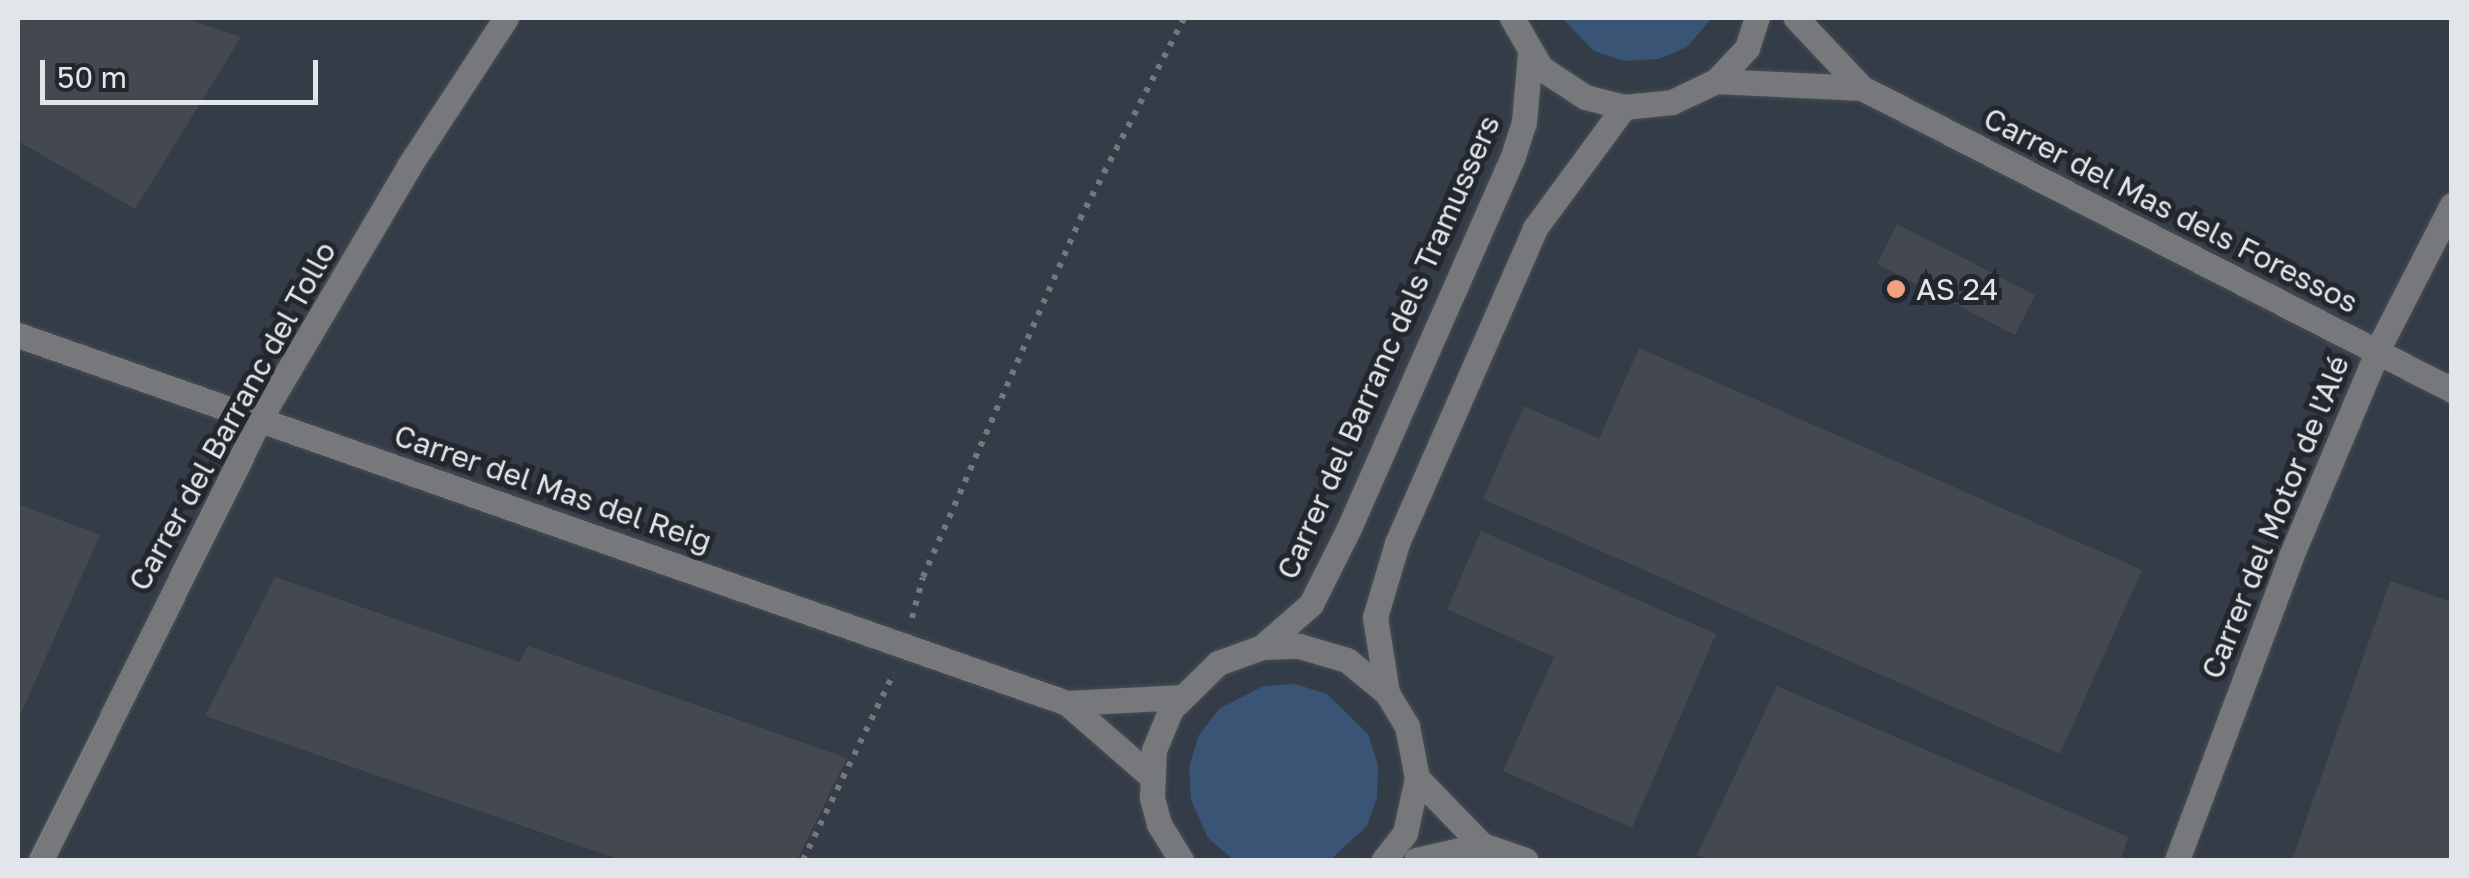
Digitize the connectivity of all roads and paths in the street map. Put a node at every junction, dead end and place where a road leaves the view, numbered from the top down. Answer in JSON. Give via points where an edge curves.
{"nodes":[{"id":1,"x":506,"y":18,"type":"edge"},
{"id":2,"x":1184,"y":18,"type":"edge"},
{"id":3,"x":1512,"y":18,"type":"edge"},
{"id":4,"x":1757,"y":18,"type":"edge"},
{"id":5,"x":1796,"y":18,"type":"edge"},
{"id":6,"x":1530,"y":53,"type":"junction"},
{"id":7,"x":1716,"y":81,"type":"junction"},
{"id":8,"x":1862,"y":88,"type":"junction"},
{"id":9,"x":1624,"y":108,"type":"junction"},
{"id":10,"x":2452,"y":205,"type":"edge"},
{"id":11,"x":18,"y":335,"type":"edge"},
{"id":12,"x":2377,"y":352,"type":"junction"},
{"id":13,"x":2452,"y":390,"type":"edge"},
{"id":14,"x":259,"y":420,"type":"junction"},
{"id":15,"x":905,"y":646,"type":"junction"},
{"id":16,"x":1262,"y":647,"type":"junction"},
{"id":17,"x":1387,"y":694,"type":"junction"},
{"id":18,"x":1184,"y":697,"type":"junction"},
{"id":19,"x":1068,"y":702,"type":"junction"},
{"id":20,"x":1153,"y":778,"type":"junction"},
{"id":21,"x":1417,"y":778,"type":"junction"},
{"id":22,"x":1482,"y":845,"type":"junction"},
{"id":23,"x":41,"y":860,"type":"edge"},
{"id":24,"x":803,"y":860,"type":"edge"},
{"id":25,"x":1181,"y":860,"type":"edge"},
{"id":26,"x":1384,"y":860,"type":"edge"},
{"id":27,"x":1416,"y":860,"type":"edge"},
{"id":28,"x":1525,"y":860,"type":"edge"},
{"id":29,"x":2177,"y":860,"type":"edge"}],
"edges":[{"from":1,"to":14,"type":"street","name":"Carrer del Barranc del Tollo","via":[[408,166]]},
{"from":2,"to":15,"type":"path","via":[[1080,219],[923,577]]},
{"from":3,"to":6,"type":"street"},
{"from":4,"to":7,"type":"street","via":[[1747,48]]},
{"from":5,"to":8,"type":"street","name":"Carrer del Mas dels Foressos"},
{"from":6,"to":9,"type":"street","via":[[1585,97]]},
{"from":6,"to":16,"type":"street","name":"Carrer del Barranc dels Tramussers","via":[[1524,122],[1512,159],[1349,528],[1311,604]]},
{"from":7,"to":8,"type":"street","name":"Carrer del Mas dels Foressos"},
{"from":7,"to":9,"type":"street","via":[[1672,102]]},
{"from":8,"to":12,"type":"street","name":"Carrer del Mas dels Foressos"},
{"from":9,"to":17,"type":"street","via":[[1535,228],[1396,543],[1375,617]]},
{"from":10,"to":12,"type":"street","name":"Carrer del Motor de l'Alé"},
{"from":11,"to":14,"type":"street","name":"Carrer del Mas del Reig"},
{"from":12,"to":13,"type":"street","name":"Carrer del Mas dels Foressos"},
{"from":12,"to":29,"type":"street","name":"Carrer del Motor de l'Alé","via":[[2290,556]]},
{"from":14,"to":15,"type":"street","name":"Carrer del Mas del Reig"},
{"from":14,"to":23,"type":"street","name":"Carrer del Barranc del Tollo"},
{"from":15,"to":19,"type":"street","name":"Carrer del Mas del Reig"},
{"from":15,"to":24,"type":"path"},
{"from":16,"to":17,"type":"street","via":[[1299,646],[1346,660]]},
{"from":16,"to":18,"type":"street","via":[[1218,663]]},
{"from":17,"to":21,"type":"street","via":[[1406,726]]},
{"from":18,"to":19,"type":"street","name":"Carrer del Mas del Reig"},
{"from":18,"to":20,"type":"street","via":[[1170,710],[1154,750]]},
{"from":19,"to":20,"type":"street","name":"Carrer del Mas del Reig"},
{"from":20,"to":25,"type":"street","via":[[1159,824]]},
{"from":21,"to":22,"type":"street"},
{"from":21,"to":26,"type":"street","via":[[1405,833]]},
{"from":22,"to":27,"type":"street"},
{"from":22,"to":28,"type":"street"}]}
